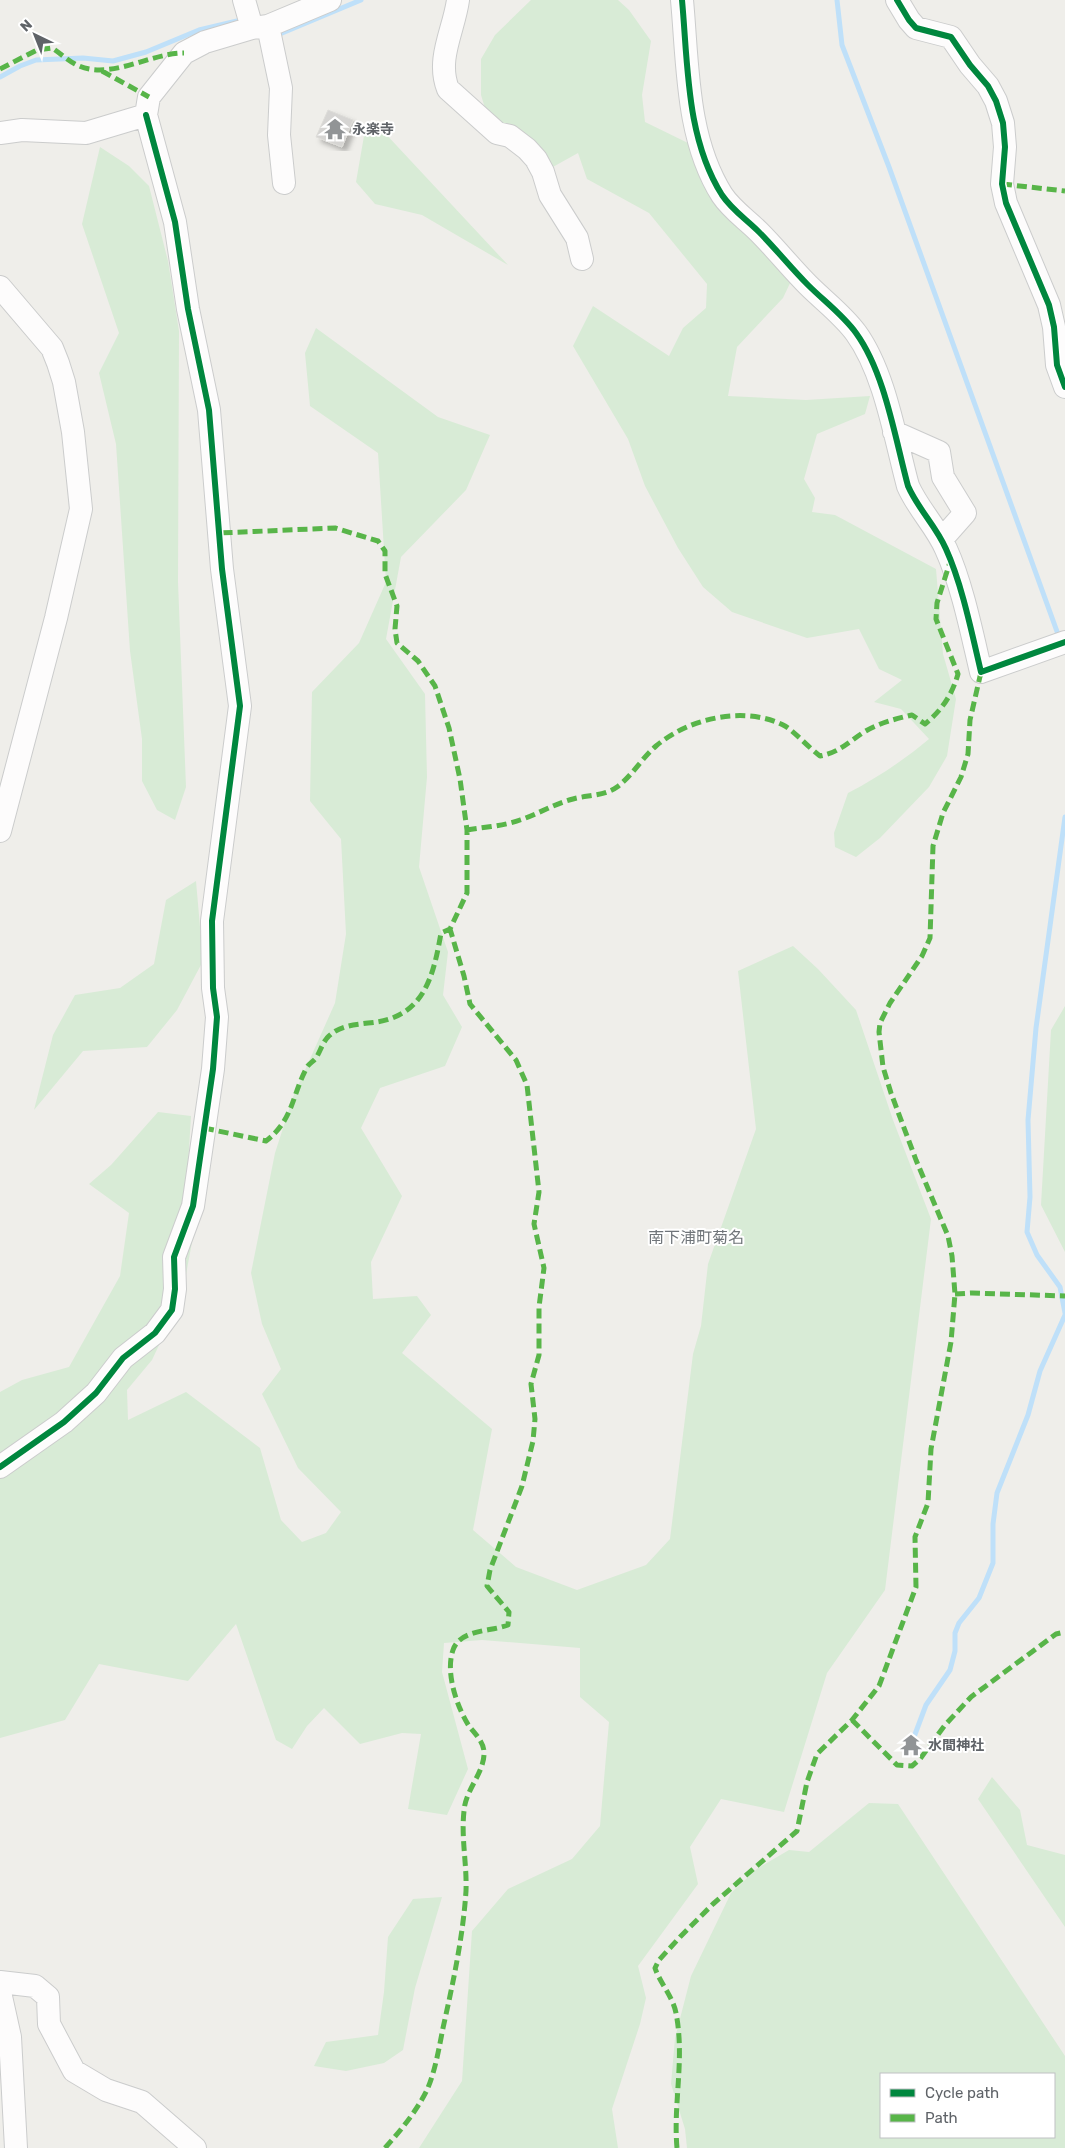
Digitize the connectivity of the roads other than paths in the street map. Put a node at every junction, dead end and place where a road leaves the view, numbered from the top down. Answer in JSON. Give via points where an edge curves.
{"nodes":[{"id":1,"x":244,"y":0,"type":"edge"},
{"id":2,"x":330,"y":0,"type":"edge"},
{"id":3,"x":458,"y":0,"type":"edge"},
{"id":4,"x":682,"y":0,"type":"edge"},
{"id":5,"x":897,"y":0,"type":"edge"},
{"id":6,"x":265,"y":32,"type":"junction"},
{"id":7,"x":146,"y":115,"type":"junction"},
{"id":8,"x":0,"y":133,"type":"edge"},
{"id":9,"x":284,"y":183,"type":"dead end"},
{"id":10,"x":582,"y":260,"type":"dead end"},
{"id":11,"x":0,"y":287,"type":"edge"},
{"id":12,"x":1065,"y":387,"type":"edge"},
{"id":13,"x":894,"y":432,"type":"junction"},
{"id":14,"x":942,"y":539,"type":"junction"},
{"id":15,"x":1055,"y":646,"type":"edge"},
{"id":16,"x":0,"y":831,"type":"edge"},
{"id":17,"x":0,"y":1466,"type":"edge"},
{"id":18,"x":0,"y":1982,"type":"edge"},
{"id":19,"x":0,"y":1992,"type":"edge"},
{"id":20,"x":16,"y":2148,"type":"edge"},
{"id":21,"x":195,"y":2148,"type":"edge"}],
"edges":[{"from":1,"to":6,"type":"street"},
{"from":2,"to":6,"type":"street"},
{"from":3,"to":10,"type":"street","via":[[451,36],[443,55],[444,79],[448,89],[497,133],[510,136],[536,159],[550,195],[577,238]]},
{"from":4,"to":13,"type":"street","via":[[691,100],[701,148],[714,178],[733,209],[758,230],[856,332],[876,369]]},
{"from":5,"to":12,"type":"street","via":[[916,28],[951,37],[996,101],[1003,123],[1002,184],[1006,203],[1049,305],[1057,365]]},
{"from":6,"to":7,"type":"street","via":[[205,42],[184,52],[149,97]]},
{"from":6,"to":9,"type":"street","via":[[281,88],[279,135]]},
{"from":7,"to":8,"type":"street","via":[[86,133],[22,130]]},
{"from":7,"to":17,"type":"street","via":[[175,222],[188,309],[209,410],[222,569],[240,706],[212,921],[217,1018],[214,1061],[193,1206],[174,1257],[172,1310],[155,1333],[122,1358],[96,1394],[64,1422]]},
{"from":11,"to":16,"type":"street","via":[[52,348],[58,363],[72,432],[81,509]]},
{"from":13,"to":14,"type":"street","via":[[908,486]]},
{"from":13,"to":14,"type":"street","via":[[939,452],[943,477],[965,514]]},
{"from":14,"to":15,"type":"street","via":[[981,672]]},
{"from":18,"to":21,"type":"street","via":[[35,1986],[48,1996],[49,2024],[74,2071],[106,2090],[142,2102]]},
{"from":19,"to":20,"type":"street","via":[[10,2037]]}]}
